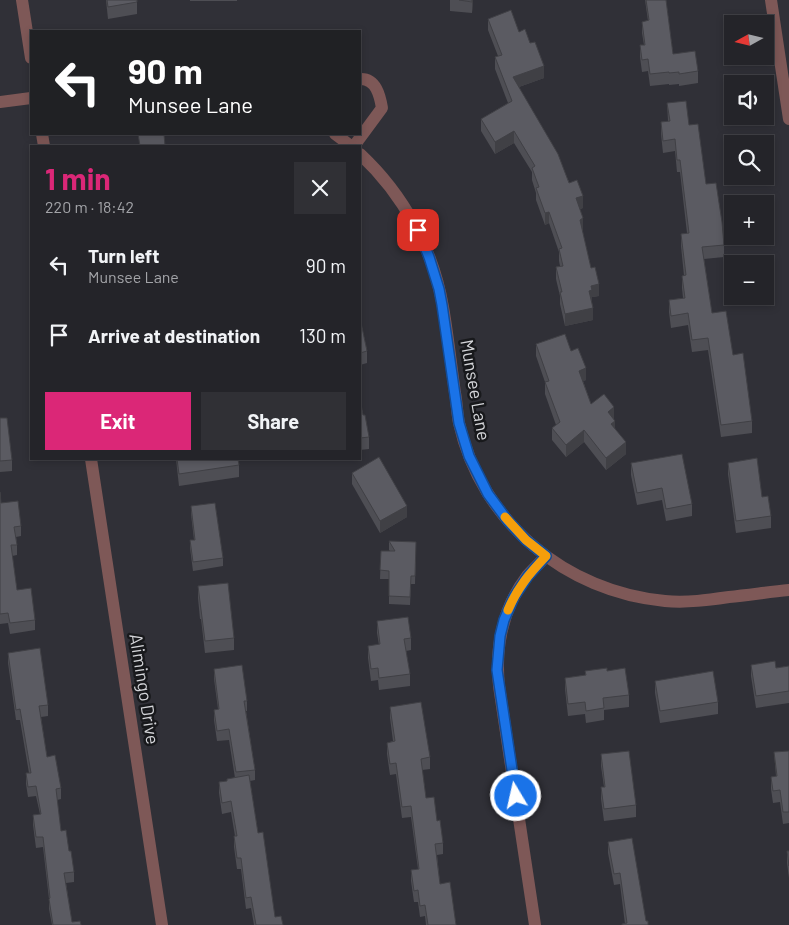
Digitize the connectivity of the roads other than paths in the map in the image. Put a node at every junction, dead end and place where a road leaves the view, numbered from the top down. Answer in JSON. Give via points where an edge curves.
{"nodes":[{"id":1,"x":22,"y":0,"type":"edge"},
{"id":2,"x":771,"y":0,"type":"edge"},
{"id":3,"x":30,"y":52,"type":"edge"},
{"id":4,"x":361,"y":79,"type":"edge"},
{"id":5,"x":30,"y":98,"type":"edge"},
{"id":6,"x":0,"y":102,"type":"edge"},
{"id":7,"x":789,"y":119,"type":"edge"},
{"id":8,"x":336,"y":135,"type":"edge"},
{"id":9,"x":352,"y":145,"type":"edge"},
{"id":10,"x":354,"y":145,"type":"edge"},
{"id":11,"x":361,"y":155,"type":"edge"},
{"id":12,"x":91,"y":460,"type":"edge"},
{"id":13,"x":546,"y":556,"type":"junction"},
{"id":14,"x":789,"y":590,"type":"edge"},
{"id":15,"x":162,"y":925,"type":"edge"},
{"id":16,"x":536,"y":925,"type":"edge"}],
"edges":[{"from":1,"to":3,"type":"street"},
{"from":2,"to":7,"type":"street"},
{"from":4,"to":10,"type":"street","via":[[374,85],[382,108]]},
{"from":5,"to":6,"type":"street"},
{"from":8,"to":9,"type":"street"},
{"from":11,"to":13,"type":"street","name":"Munsee Lane","via":[[403,205],[429,257],[439,289],[459,423],[469,456],[488,494],[508,521]]},
{"from":12,"to":15,"type":"street","name":"Alimingo Drive"},
{"from":13,"to":14,"type":"street","name":"Munsee Lane","via":[[591,582],[649,599],[701,601]]},
{"from":13,"to":16,"type":"street","via":[[514,597],[504,620],[497,661]]}]}
